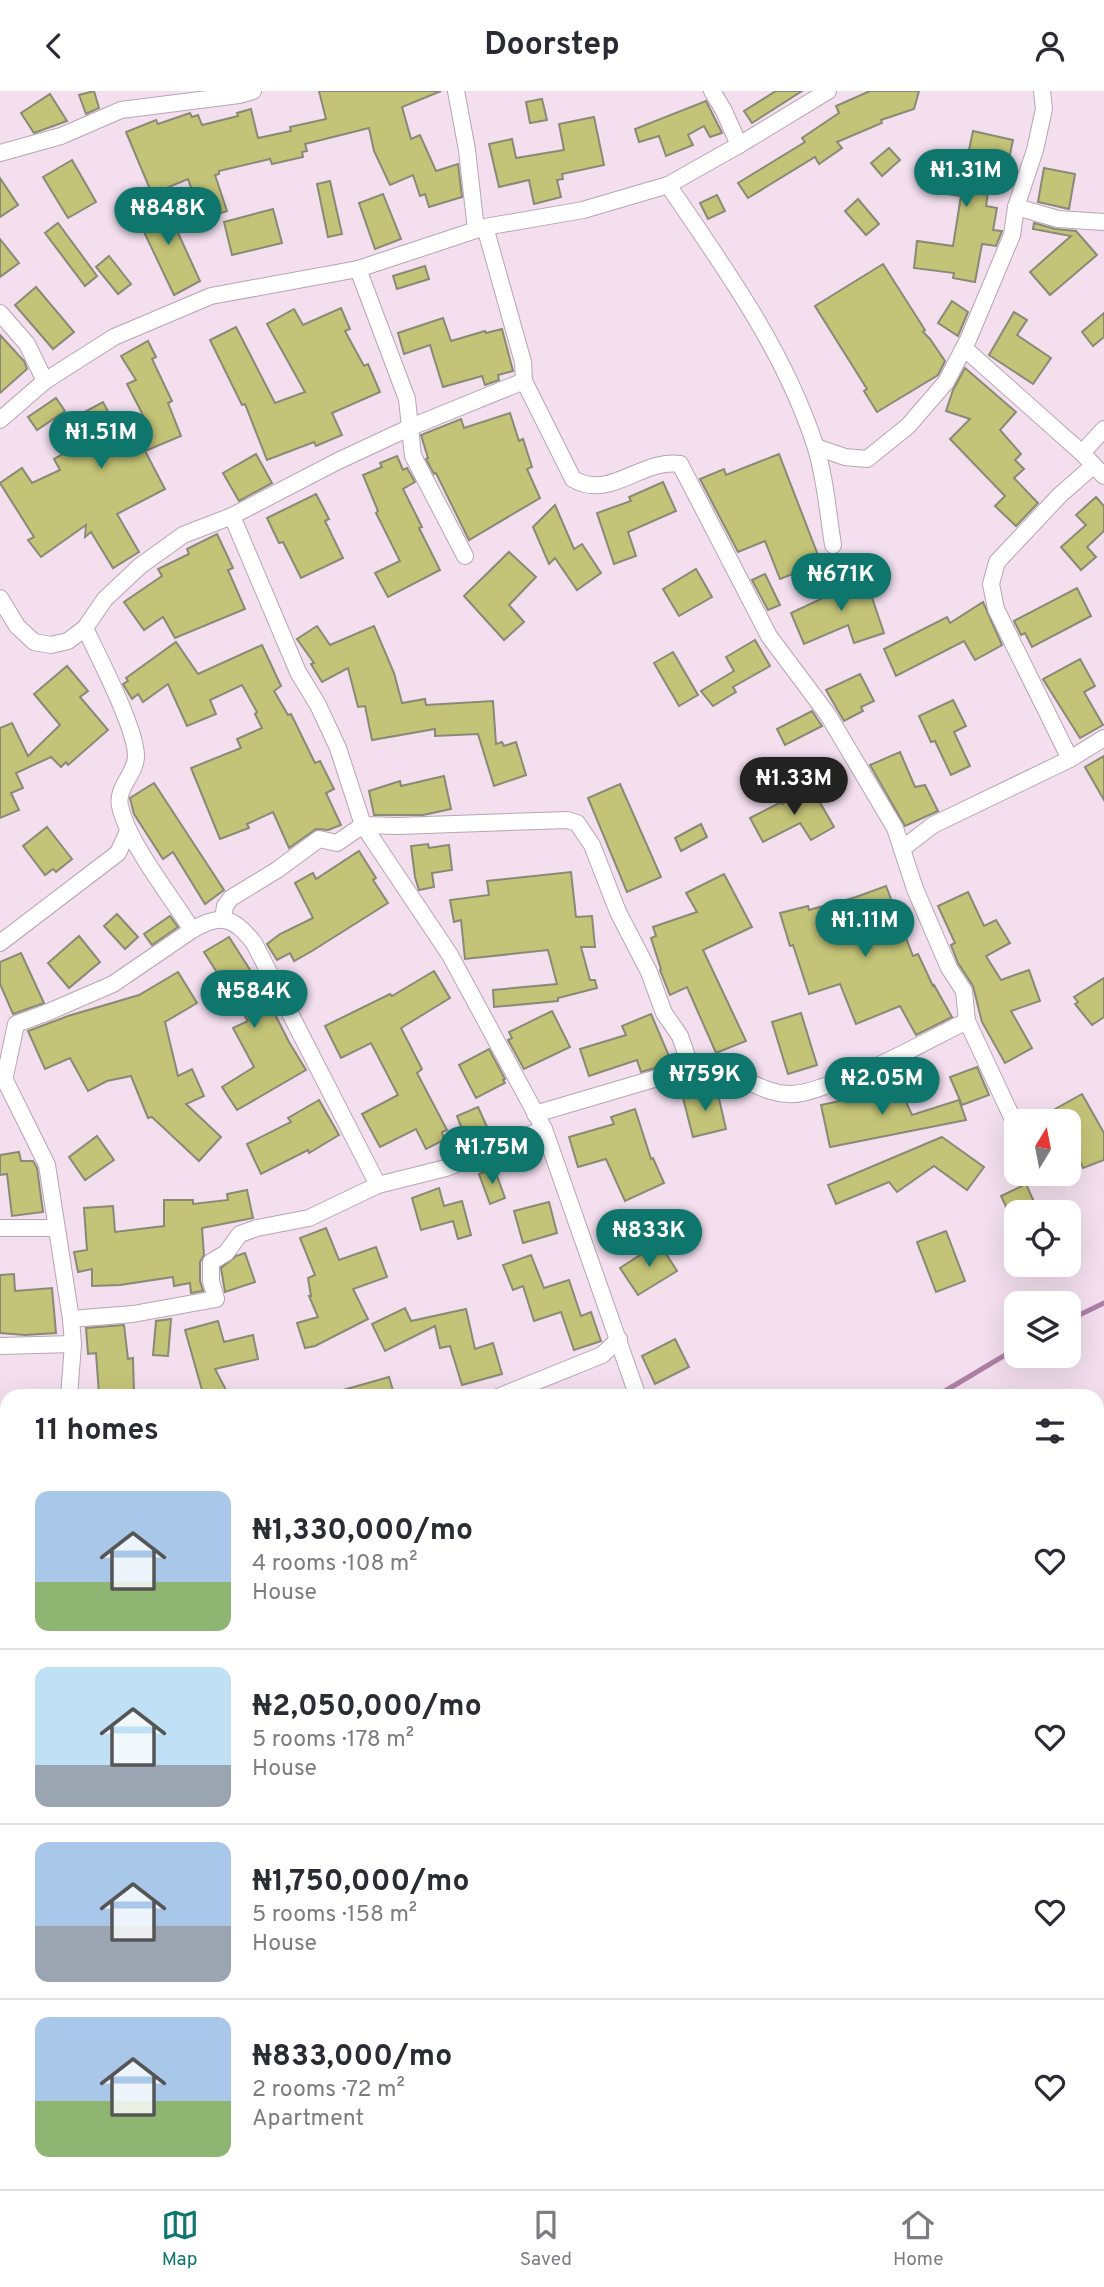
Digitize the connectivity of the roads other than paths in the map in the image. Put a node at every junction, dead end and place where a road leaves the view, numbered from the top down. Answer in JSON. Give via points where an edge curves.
{"nodes":[{"id":1,"x":253,"y":91,"type":"edge"},
{"id":2,"x":456,"y":91,"type":"edge"},
{"id":3,"x":712,"y":91,"type":"edge"},
{"id":4,"x":828,"y":91,"type":"edge"},
{"id":5,"x":1042,"y":91,"type":"edge"},
{"id":6,"x":739,"y":145,"type":"junction"},
{"id":7,"x":0,"y":153,"type":"edge"},
{"id":8,"x":668,"y":185,"type":"junction"},
{"id":9,"x":1016,"y":207,"type":"junction"},
{"id":10,"x":1104,"y":222,"type":"edge"},
{"id":11,"x":481,"y":229,"type":"junction"},
{"id":12,"x":358,"y":269,"type":"junction"},
{"id":13,"x":0,"y":313,"type":"edge"},
{"id":14,"x":964,"y":348,"type":"junction"},
{"id":15,"x":45,"y":381,"type":"junction"},
{"id":16,"x":524,"y":381,"type":"junction"},
{"id":17,"x":0,"y":420,"type":"edge"},
{"id":18,"x":411,"y":426,"type":"junction"},
{"id":19,"x":1104,"y":429,"type":"edge"},
{"id":20,"x":816,"y":447,"type":"junction"},
{"id":21,"x":1082,"y":453,"type":"junction"},
{"id":22,"x":1099,"y":471,"type":"edge"},
{"id":23,"x":232,"y":516,"type":"junction"},
{"id":24,"x":833,"y":545,"type":"dead end"},
{"id":25,"x":465,"y":556,"type":"dead end"},
{"id":26,"x":0,"y":598,"type":"edge"},
{"id":27,"x":85,"y":628,"type":"junction"},
{"id":28,"x":1104,"y":738,"type":"edge"},
{"id":29,"x":1070,"y":759,"type":"junction"},
{"id":30,"x":363,"y":825,"type":"junction"},
{"id":31,"x":128,"y":831,"type":"junction"},
{"id":32,"x":902,"y":849,"type":"junction"},
{"id":33,"x":223,"y":919,"type":"junction"},
{"id":34,"x":192,"y":930,"type":"junction"},
{"id":35,"x":0,"y":943,"type":"edge"},
{"id":36,"x":967,"y":1021,"type":"junction"},
{"id":37,"x":691,"y":1067,"type":"junction"},
{"id":38,"x":2,"y":1076,"type":"edge"},
{"id":39,"x":1008,"y":1109,"type":"edge"},
{"id":40,"x":535,"y":1114,"type":"junction"},
{"id":41,"x":544,"y":1129,"type":"junction"},
{"id":42,"x":378,"y":1185,"type":"junction"},
{"id":43,"x":0,"y":1228,"type":"edge"},
{"id":44,"x":56,"y":1228,"type":"junction"},
{"id":45,"x":71,"y":1319,"type":"junction"},
{"id":46,"x":619,"y":1339,"type":"junction"},
{"id":47,"x":73,"y":1344,"type":"junction"},
{"id":48,"x":0,"y":1346,"type":"edge"},
{"id":49,"x":70,"y":1389,"type":"edge"},
{"id":50,"x":518,"y":1389,"type":"edge"},
{"id":51,"x":635,"y":1389,"type":"edge"}],
"edges":[{"from":1,"to":7,"type":"street","via":[[121,110],[61,137]]},
{"from":2,"to":11,"type":"street"},
{"from":3,"to":6,"type":"street"},
{"from":4,"to":6,"type":"street"},
{"from":5,"to":9,"type":"street","via":[[1044,109],[1035,150]]},
{"from":6,"to":8,"type":"street"},
{"from":8,"to":11,"type":"street","via":[[583,210]]},
{"from":8,"to":20,"type":"street","via":[[750,305],[800,404]]},
{"from":9,"to":10,"type":"street","via":[[1058,219]]},
{"from":9,"to":14,"type":"street","via":[[1012,235]]},
{"from":11,"to":12,"type":"street"},
{"from":11,"to":16,"type":"street","via":[[523,362]]},
{"from":12,"to":15,"type":"street","via":[[211,296],[114,337]]},
{"from":12,"to":18,"type":"street","via":[[407,399]]},
{"from":13,"to":15,"type":"street","via":[[27,344]]},
{"from":14,"to":20,"type":"street","via":[[939,391],[908,426],[867,459]]},
{"from":14,"to":21,"type":"street"},
{"from":15,"to":17,"type":"street"},
{"from":16,"to":18,"type":"street"},
{"from":16,"to":32,"type":"street","via":[[573,479],[583,485],[602,487],[667,462],[680,464],[769,636],[828,715],[895,828]]},
{"from":18,"to":23,"type":"street"},
{"from":18,"to":25,"type":"street","via":[[413,456]]},
{"from":19,"to":21,"type":"street"},
{"from":20,"to":24,"type":"street"},
{"from":21,"to":22,"type":"street"},
{"from":22,"to":29,"type":"street","via":[[1060,495],[1017,537],[997,562],[991,585],[996,609]]},
{"from":23,"to":27,"type":"street","via":[[183,535],[140,566],[106,599]]},
{"from":23,"to":30,"type":"street","via":[[298,672],[338,748]]},
{"from":26,"to":27,"type":"street","via":[[17,626],[34,642],[68,641]]},
{"from":27,"to":31,"type":"street","via":[[134,741],[137,759],[119,803]]},
{"from":28,"to":29,"type":"street"},
{"from":29,"to":32,"type":"street","via":[[933,825]]},
{"from":30,"to":33,"type":"street","via":[[337,843],[319,839],[231,898]]},
{"from":30,"to":37,"type":"street","via":[[577,823],[592,845],[618,912]]},
{"from":30,"to":40,"type":"street","via":[[450,954]]},
{"from":31,"to":34,"type":"street"},
{"from":31,"to":35,"type":"street","via":[[118,853]]},
{"from":32,"to":36,"type":"street","via":[[949,968],[964,991]]},
{"from":33,"to":34,"type":"street"},
{"from":33,"to":42,"type":"street","via":[[241,926],[254,943]]},
{"from":34,"to":38,"type":"street","via":[[113,984],[16,1024]]},
{"from":36,"to":37,"type":"street","via":[[854,1077],[804,1093],[777,1093],[709,1065]]},
{"from":36,"to":39,"type":"street"},
{"from":37,"to":40,"type":"street"},
{"from":38,"to":44,"type":"street","via":[[47,1165]]},
{"from":40,"to":41,"type":"street"},
{"from":41,"to":42,"type":"street","via":[[446,1168]]},
{"from":41,"to":46,"type":"street"},
{"from":42,"to":45,"type":"street","via":[[309,1218],[240,1234],[226,1253],[211,1262],[216,1299],[133,1314]]},
{"from":43,"to":44,"type":"street"},
{"from":44,"to":45,"type":"street"},
{"from":45,"to":47,"type":"street"},
{"from":46,"to":50,"type":"street","via":[[602,1355]]},
{"from":46,"to":51,"type":"street"},
{"from":47,"to":48,"type":"street"},
{"from":47,"to":49,"type":"street"}]}
